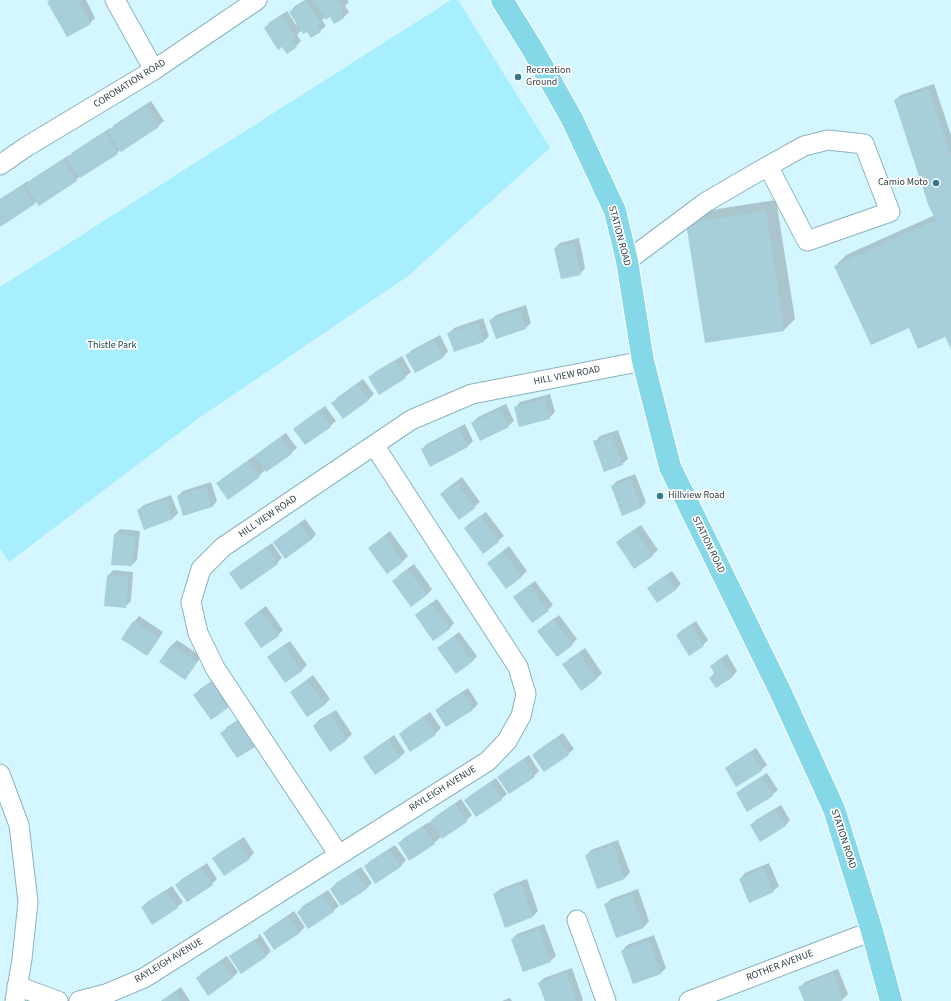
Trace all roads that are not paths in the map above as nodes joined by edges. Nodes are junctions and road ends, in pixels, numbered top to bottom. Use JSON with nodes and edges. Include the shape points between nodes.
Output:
{"nodes":[{"id":1,"x":115,"y":0,"type":"edge"},
{"id":2,"x":257,"y":0,"type":"edge"},
{"id":3,"x":502,"y":0,"type":"edge"},
{"id":4,"x":154,"y":70,"type":"junction"},
{"id":5,"x":0,"y":165,"type":"edge"},
{"id":6,"x":768,"y":166,"type":"junction"},
{"id":7,"x":627,"y":261,"type":"junction"},
{"id":8,"x":643,"y":361,"type":"junction"},
{"id":9,"x":374,"y":445,"type":"junction"},
{"id":10,"x":0,"y":774,"type":"edge"},
{"id":11,"x":339,"y":854,"type":"junction"},
{"id":12,"x":577,"y":920,"type":"dead end"},
{"id":13,"x":872,"y":931,"type":"junction"},
{"id":14,"x":16,"y":994,"type":"edge"},
{"id":15,"x":58,"y":1001,"type":"edge"},
{"id":16,"x":79,"y":1001,"type":"edge"},
{"id":17,"x":606,"y":1001,"type":"edge"},
{"id":18,"x":689,"y":1001,"type":"edge"},
{"id":19,"x":891,"y":1001,"type":"edge"}],
"edges":[{"from":1,"to":4,"type":"street"},
{"from":2,"to":4,"type":"street","name":"CORONATION ROAD"},
{"from":3,"to":7,"type":"main road","name":"STATION ROAD","via":[[575,126],[615,211]]},
{"from":4,"to":5,"type":"street","name":"CORONATION ROAD"},
{"from":6,"to":6,"type":"street","via":[[804,146],[828,140],[864,144],[890,212],[808,241]]},
{"from":6,"to":7,"type":"street","via":[[706,202]]},
{"from":7,"to":8,"type":"main road","name":"STATION ROAD"},
{"from":8,"to":9,"type":"street","name":"HILL VIEW ROAD","via":[[472,394],[411,420]]},
{"from":8,"to":13,"type":"main road","name":"STATION ROAD","via":[[670,468],[781,693],[834,809]]},
{"from":9,"to":11,"type":"street","name":"HILL VIEW ROAD","via":[[223,547],[201,569],[191,602],[198,633],[215,668]]},
{"from":9,"to":11,"type":"street","name":"RAYLEIGH AVENUE","via":[[518,667],[526,694],[521,716],[507,741],[488,761]]},
{"from":10,"to":14,"type":"street","via":[[19,825],[28,902]]},
{"from":11,"to":16,"type":"street","name":"RAYLEIGH AVENUE","via":[[144,978],[106,994]]},
{"from":12,"to":17,"type":"street"},
{"from":13,"to":18,"type":"street","name":"ROTHER AVENUE"},
{"from":13,"to":19,"type":"main road","name":"STATION ROAD"},
{"from":14,"to":15,"type":"street"}]}
